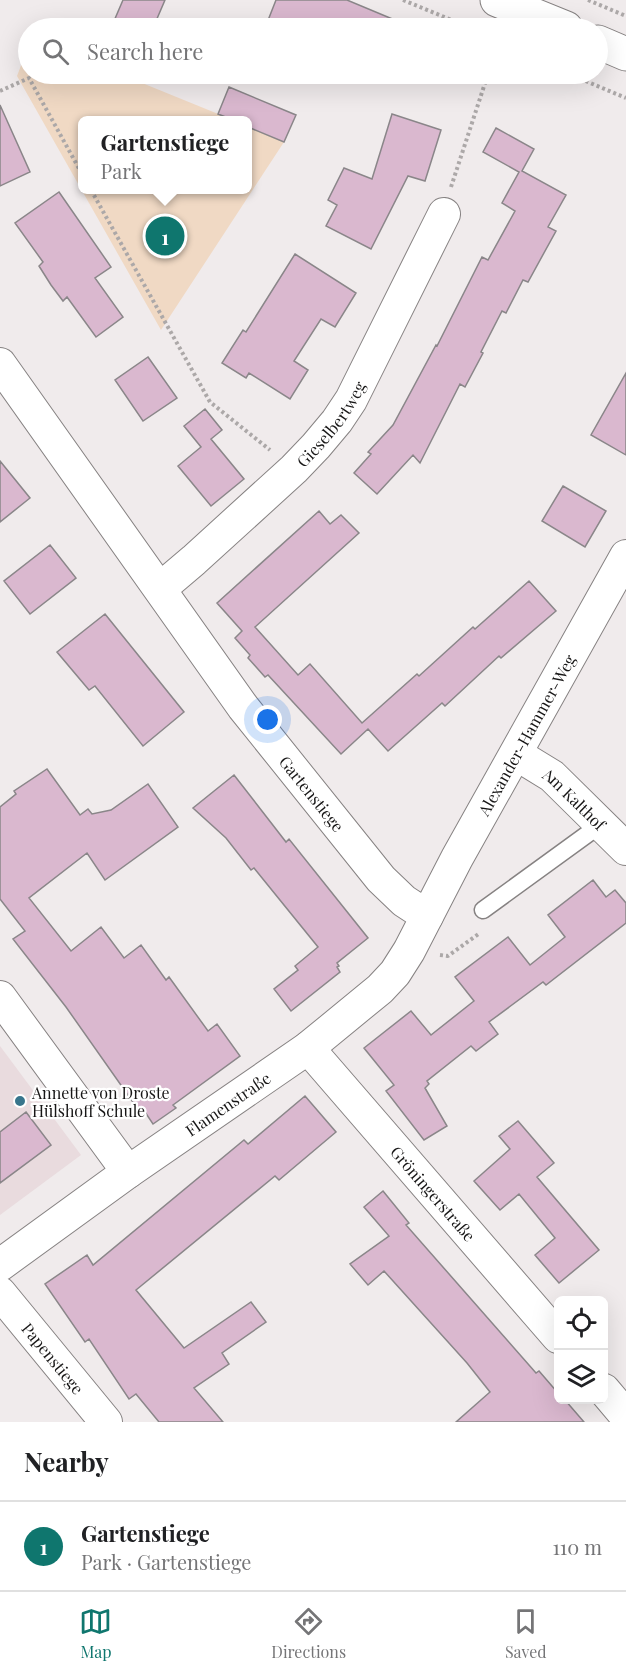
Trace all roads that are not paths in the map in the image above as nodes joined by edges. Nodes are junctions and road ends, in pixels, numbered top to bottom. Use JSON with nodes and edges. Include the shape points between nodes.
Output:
{"nodes":[{"id":1,"x":497,"y":0,"type":"edge"},
{"id":2,"x":541,"y":18,"type":"edge"},
{"id":3,"x":608,"y":47,"type":"edge"},
{"id":4,"x":626,"y":54,"type":"edge"},
{"id":5,"x":444,"y":214,"type":"road end"},
{"id":6,"x":0,"y":364,"type":"edge"},
{"id":7,"x":626,"y":556,"type":"edge"},
{"id":8,"x":160,"y":588,"type":"junction"},
{"id":9,"x":516,"y":754,"type":"junction"},
{"id":10,"x":600,"y":825,"type":"junction"},
{"id":11,"x":626,"y":849,"type":"edge"},
{"id":12,"x":483,"y":910,"type":"road end"},
{"id":13,"x":428,"y":916,"type":"junction"},
{"id":14,"x":0,"y":997,"type":"edge"},
{"id":15,"x":308,"y":1048,"type":"junction"},
{"id":16,"x":128,"y":1172,"type":"junction"},
{"id":17,"x":0,"y":1265,"type":"edge"},
{"id":18,"x":0,"y":1293,"type":"edge"},
{"id":19,"x":554,"y":1332,"type":"edge"},
{"id":20,"x":608,"y":1396,"type":"edge"},
{"id":21,"x":626,"y":1416,"type":"edge"},
{"id":22,"x":106,"y":1422,"type":"edge"}],
"edges":[{"from":1,"to":2,"type":"main road"},
{"from":3,"to":4,"type":"main road"},
{"from":5,"to":8,"type":"street","name":"Gieselbertweg","via":[[351,400],[294,469]]},
{"from":6,"to":8,"type":"street","name":"Gartenstiege"},
{"from":7,"to":9,"type":"street","name":"Alexander-Hammer-Weg"},
{"from":8,"to":13,"type":"street","name":"Gartenstiege","via":[[243,707],[381,879],[404,901]]},
{"from":9,"to":10,"type":"street","name":"Am Kalthof","via":[[552,776]]},
{"from":9,"to":13,"type":"street","name":"Alexander-Hammer-Weg"},
{"from":10,"to":11,"type":"street","name":"Am Kalthof"},
{"from":10,"to":12,"type":"lane"},
{"from":13,"to":15,"type":"street","name":"Flamenstraße","via":[[395,973]]},
{"from":14,"to":16,"type":"street"},
{"from":15,"to":16,"type":"street","name":"Flamenstraße"},
{"from":15,"to":19,"type":"street","name":"Gröningerstraße"},
{"from":16,"to":17,"type":"street","name":"Flamenstraße"},
{"from":18,"to":22,"type":"street","name":"Papenstiege"},
{"from":20,"to":21,"type":"street"}]}
